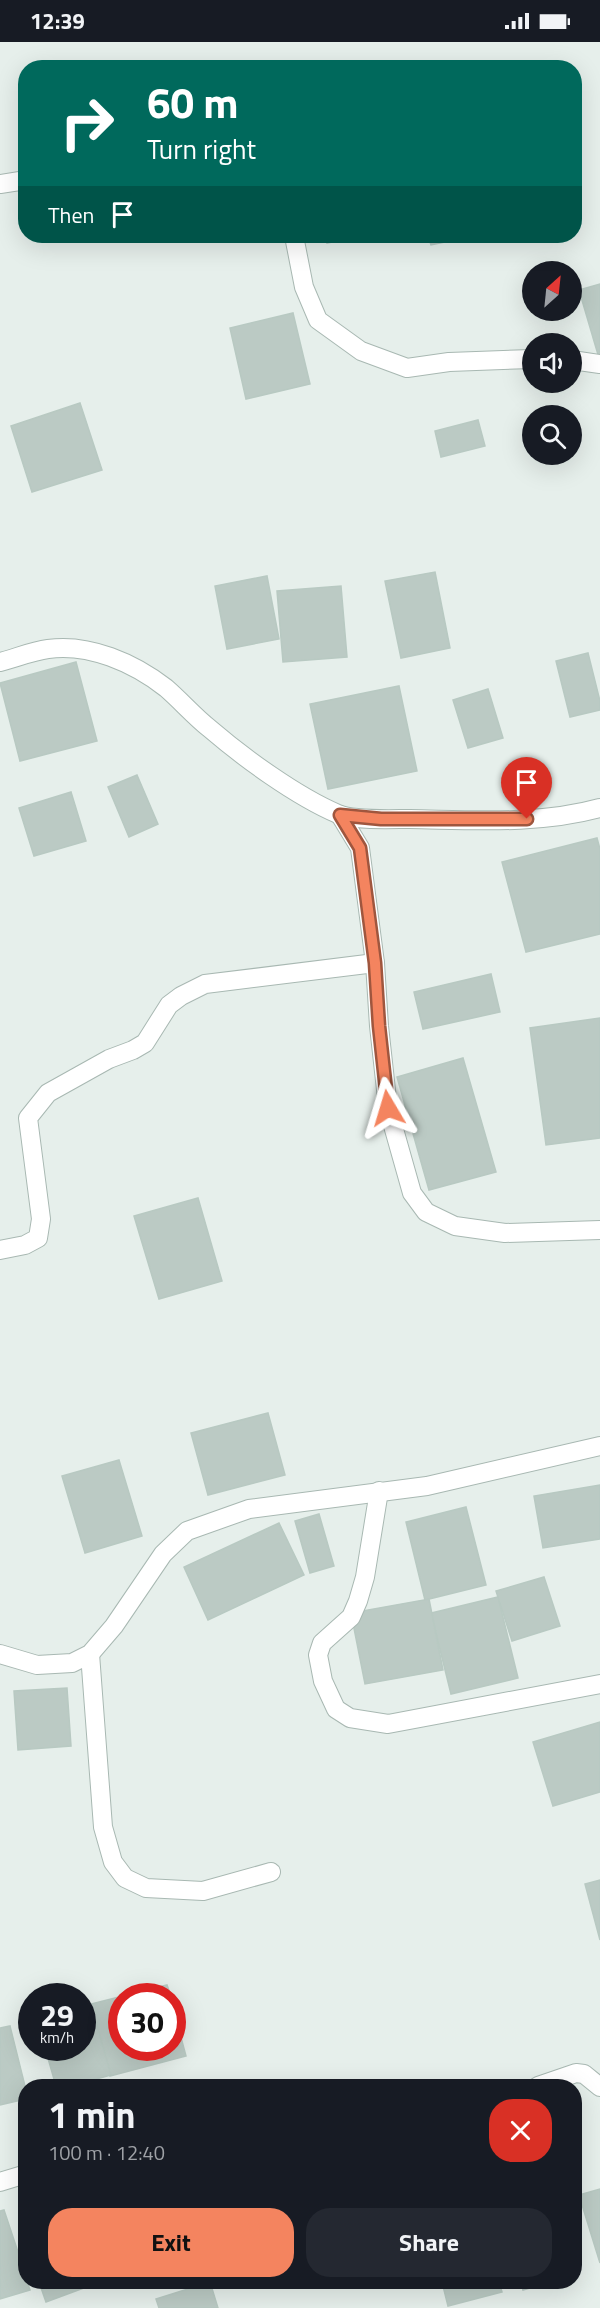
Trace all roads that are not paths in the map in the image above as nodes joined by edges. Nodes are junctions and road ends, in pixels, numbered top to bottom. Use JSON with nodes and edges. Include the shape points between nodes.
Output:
{"nodes":[{"id":1,"x":18,"y":181,"type":"edge"},
{"id":2,"x":0,"y":184,"type":"edge"},
{"id":3,"x":295,"y":243,"type":"edge"},
{"id":4,"x":522,"y":359,"type":"edge"},
{"id":5,"x":582,"y":361,"type":"edge"},
{"id":6,"x":600,"y":364,"type":"edge"},
{"id":7,"x":0,"y":663,"type":"edge"},
{"id":8,"x":600,"y":808,"type":"edge"},
{"id":9,"x":340,"y":815,"type":"junction"},
{"id":10,"x":375,"y":963,"type":"junction"},
{"id":11,"x":600,"y":1230,"type":"edge"},
{"id":12,"x":0,"y":1250,"type":"edge"},
{"id":13,"x":600,"y":1446,"type":"edge"},
{"id":14,"x":379,"y":1491,"type":"junction"},
{"id":15,"x":0,"y":1654,"type":"edge"},
{"id":16,"x":90,"y":1654,"type":"junction"},
{"id":17,"x":600,"y":1684,"type":"edge"},
{"id":18,"x":271,"y":1872,"type":"dead end"},
{"id":19,"x":558,"y":2079,"type":"edge"},
{"id":20,"x":600,"y":2087,"type":"edge"},
{"id":21,"x":18,"y":2176,"type":"edge"},
{"id":22,"x":0,"y":2182,"type":"edge"}],
"edges":[{"from":1,"to":2,"type":"street"},
{"from":3,"to":4,"type":"street","via":[[304,287],[318,320],[361,351],[407,368]]},
{"from":5,"to":6,"type":"street"},
{"from":7,"to":9,"type":"street","via":[[47,649],[70,648],[130,664],[165,688],[254,763]]},
{"from":8,"to":9,"type":"street","via":[[491,820]]},
{"from":9,"to":10,"type":"street","via":[[360,848]]},
{"from":10,"to":11,"type":"street","via":[[388,1108],[412,1193],[426,1212],[455,1226],[506,1233]]},
{"from":10,"to":12,"type":"street","via":[[205,984],[169,1005],[145,1043],[48,1093],[28,1118],[41,1219],[38,1238]]},
{"from":13,"to":14,"type":"street","via":[[428,1486]]},
{"from":14,"to":16,"type":"street","via":[[249,1509],[187,1531],[163,1554]]},
{"from":14,"to":17,"type":"street","via":[[358,1601],[351,1617],[322,1643],[318,1655],[323,1681],[336,1709],[350,1718],[388,1724]]},
{"from":15,"to":16,"type":"street","via":[[37,1665],[72,1663]]},
{"from":16,"to":18,"type":"street","via":[[103,1827],[113,1862],[125,1878],[146,1888],[203,1892]]},
{"from":19,"to":20,"type":"street","via":[[584,2074]]},
{"from":21,"to":22,"type":"street"}]}
